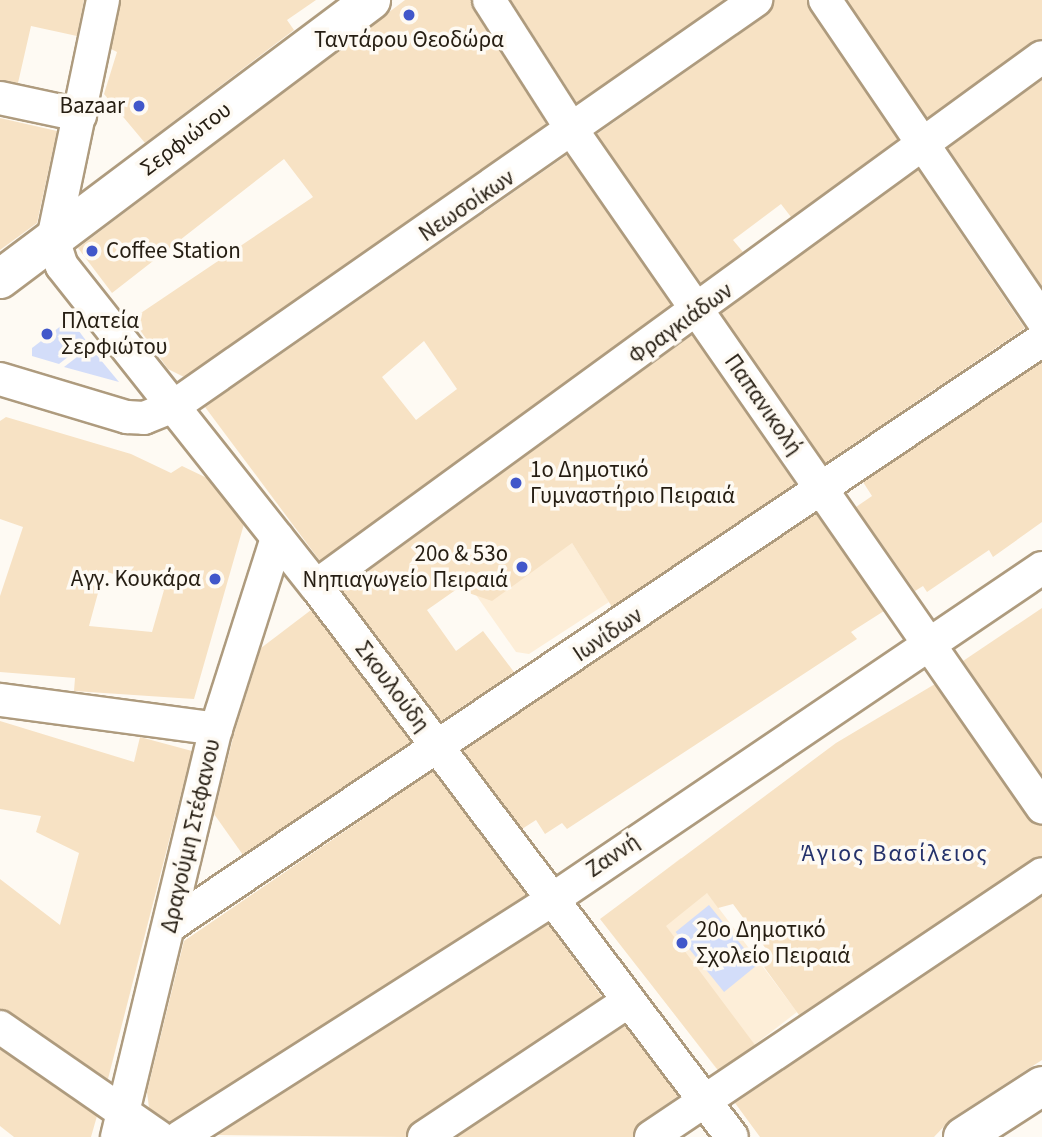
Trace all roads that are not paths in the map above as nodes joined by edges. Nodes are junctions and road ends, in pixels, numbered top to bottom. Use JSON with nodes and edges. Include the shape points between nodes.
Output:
{"nodes":[{"id":1,"x":103,"y":0,"type":"edge"},
{"id":2,"x":371,"y":0,"type":"edge"},
{"id":3,"x":489,"y":0,"type":"edge"},
{"id":4,"x":756,"y":0,"type":"edge"},
{"id":5,"x":825,"y":0,"type":"edge"},
{"id":6,"x":1042,"y":57,"type":"edge"},
{"id":7,"x":0,"y":97,"type":"edge"},
{"id":8,"x":80,"y":115,"type":"junction"},
{"id":9,"x":574,"y":133,"type":"junction"},
{"id":10,"x":922,"y":144,"type":"junction"},
{"id":11,"x":53,"y":239,"type":"junction"},
{"id":12,"x":0,"y":279,"type":"edge"},
{"id":13,"x":699,"y":312,"type":"junction"},
{"id":14,"x":1042,"y":319,"type":"edge"},
{"id":15,"x":1042,"y":340,"type":"edge"},
{"id":16,"x":0,"y":379,"type":"edge"},
{"id":17,"x":174,"y":406,"type":"junction"},
{"id":18,"x":821,"y":488,"type":"junction"},
{"id":19,"x":277,"y":538,"type":"junction"},
{"id":20,"x":1042,"y":568,"type":"edge"},
{"id":21,"x":316,"y":586,"type":"junction"},
{"id":22,"x":931,"y":645,"type":"junction"},
{"id":23,"x":0,"y":700,"type":"edge"},
{"id":24,"x":216,"y":729,"type":"junction"},
{"id":25,"x":440,"y":750,"type":"junction"},
{"id":26,"x":1042,"y":807,"type":"edge"},
{"id":27,"x":1042,"y":874,"type":"edge"},
{"id":28,"x":550,"y":901,"type":"junction"},
{"id":29,"x":171,"y":925,"type":"junction"},
{"id":30,"x":629,"y":1001,"type":"junction"},
{"id":31,"x":0,"y":1027,"type":"edge"},
{"id":32,"x":1042,"y":1086,"type":"edge"},
{"id":33,"x":704,"y":1101,"type":"junction"},
{"id":34,"x":119,"y":1125,"type":"edge"},
{"id":35,"x":159,"y":1137,"type":"edge"},
{"id":36,"x":180,"y":1137,"type":"edge"},
{"id":37,"x":424,"y":1137,"type":"edge"},
{"id":38,"x":651,"y":1137,"type":"edge"},
{"id":39,"x":732,"y":1137,"type":"edge"},
{"id":40,"x":961,"y":1137,"type":"edge"}],
"edges":[{"from":1,"to":8,"type":"street"},
{"from":2,"to":11,"type":"street","name":"Σερφιώτου"},
{"from":3,"to":9,"type":"street","name":"Παπανικολή"},
{"from":4,"to":9,"type":"street","name":"Νεωσοίκων"},
{"from":5,"to":10,"type":"street"},
{"from":6,"to":10,"type":"street","name":"Φραγκιάδων"},
{"from":7,"to":8,"type":"street"},
{"from":8,"to":11,"type":"street"},
{"from":9,"to":13,"type":"street","name":"Παπανικολή"},
{"from":9,"to":17,"type":"street","name":"Νεωσοίκων"},
{"from":10,"to":13,"type":"street","name":"Φραγκιάδων"},
{"from":10,"to":14,"type":"street"},
{"from":11,"to":12,"type":"street","name":"Σερφιώτου"},
{"from":11,"to":17,"type":"street","name":"Σκουλούδη","via":[[62,266]]},
{"from":13,"to":18,"type":"street","name":"Παπανικολή"},
{"from":13,"to":21,"type":"street","name":"Φραγκιάδων"},
{"from":15,"to":18,"type":"street","name":"Ιωνίδων"},
{"from":16,"to":17,"type":"street","name":"Νεωσοίκων","via":[[127,417],[144,418]]},
{"from":17,"to":19,"type":"street","name":"Σκουλούδη"},
{"from":18,"to":22,"type":"street","name":"Παπανικολή"},
{"from":18,"to":25,"type":"street","name":"Ιωνίδων"},
{"from":19,"to":21,"type":"street","name":"Σκουλούδη"},
{"from":19,"to":24,"type":"street","name":"Δραγούμη Στέφανου"},
{"from":20,"to":22,"type":"street","name":"Ζαννή"},
{"from":21,"to":25,"type":"street","name":"Σκουλούδη"},
{"from":22,"to":26,"type":"street","name":"Παπανικολή"},
{"from":22,"to":28,"type":"street","name":"Ζαννή"},
{"from":23,"to":24,"type":"street"},
{"from":24,"to":29,"type":"street","name":"Δραγούμη Στέφανου"},
{"from":25,"to":28,"type":"street","name":"Σκουλούδη"},
{"from":25,"to":29,"type":"street","name":"Ιωνίδων"},
{"from":27,"to":33,"type":"street"},
{"from":28,"to":30,"type":"street","name":"Σκουλούδη"},
{"from":28,"to":36,"type":"street","name":"Ζαννή"},
{"from":29,"to":34,"type":"street","name":"Δραγούμη Στέφανου"},
{"from":30,"to":33,"type":"street","name":"Σκουλούδη"},
{"from":30,"to":37,"type":"street"},
{"from":31,"to":34,"type":"street"},
{"from":32,"to":40,"type":"street"},
{"from":33,"to":38,"type":"street"},
{"from":33,"to":39,"type":"street","name":"Σκουλούδη"},
{"from":34,"to":35,"type":"street"}]}
